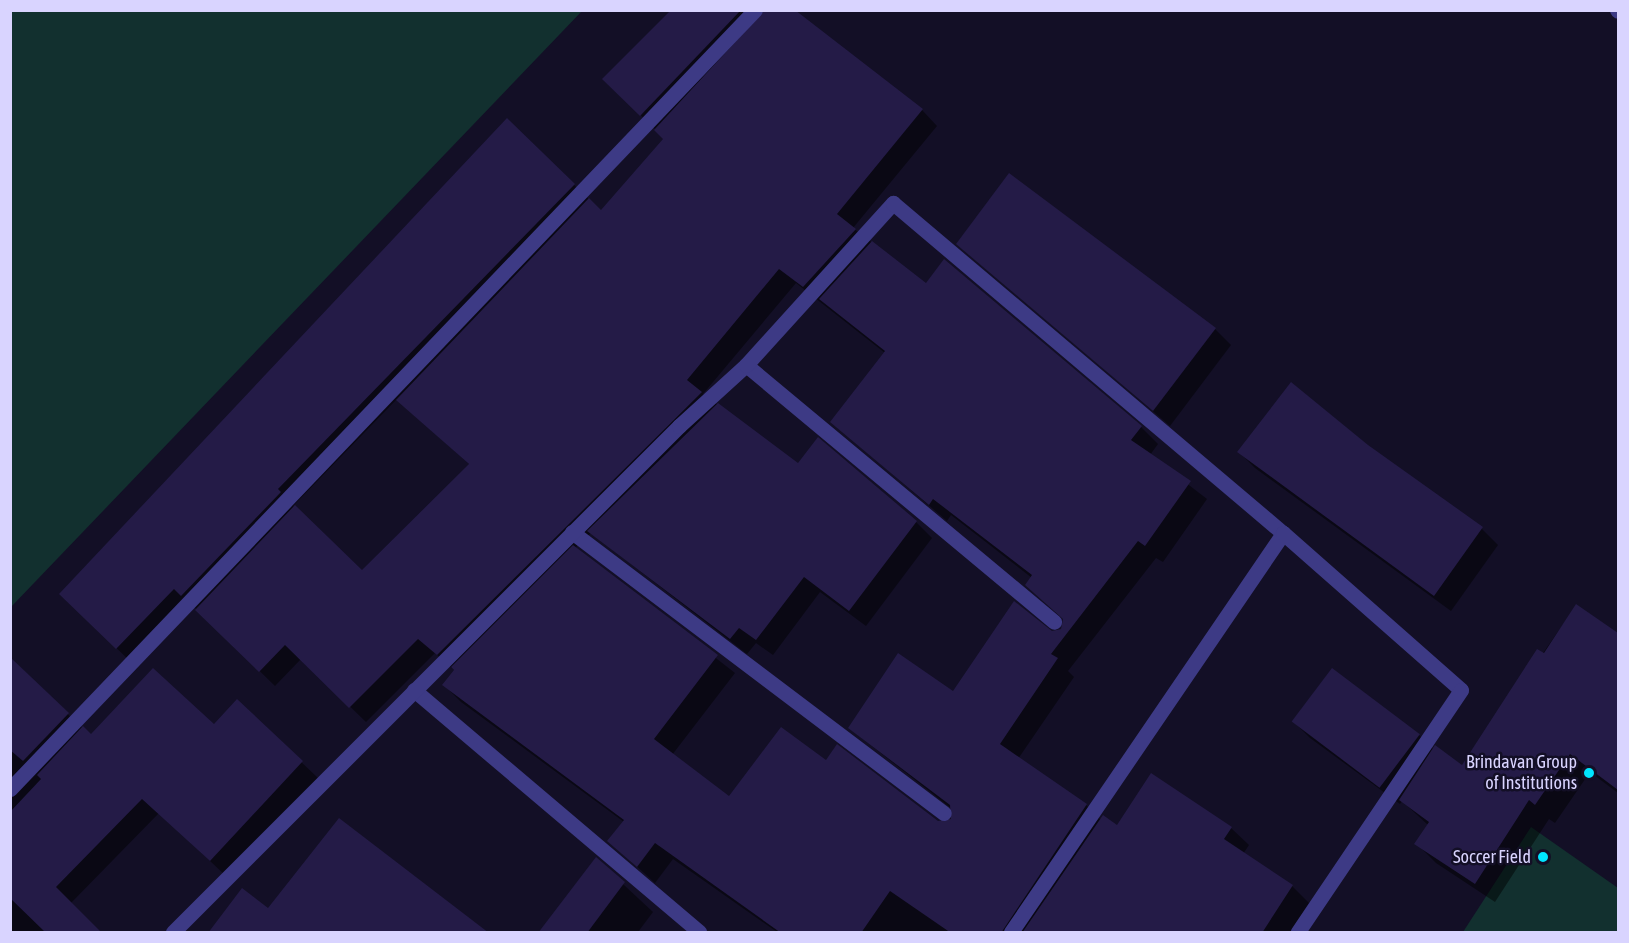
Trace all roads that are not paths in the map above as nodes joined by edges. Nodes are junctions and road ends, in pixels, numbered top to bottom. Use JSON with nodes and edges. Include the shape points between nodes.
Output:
{"nodes":[{"id":1,"x":755,"y":10,"type":"edge"},
{"id":2,"x":746,"y":365,"type":"junction"},
{"id":3,"x":572,"y":532,"type":"junction"},
{"id":4,"x":1283,"y":533,"type":"junction"},
{"id":5,"x":1054,"y":622,"type":"dead end"},
{"id":6,"x":414,"y":690,"type":"junction"},
{"id":7,"x":10,"y":789,"type":"edge"},
{"id":8,"x":944,"y":813,"type":"dead end"},
{"id":9,"x":173,"y":933,"type":"edge"},
{"id":10,"x":699,"y":933,"type":"edge"},
{"id":11,"x":1011,"y":933,"type":"edge"},
{"id":12,"x":1298,"y":933,"type":"edge"}],
"edges":[{"from":1,"to":7,"type":"street"},
{"from":2,"to":3,"type":"street"},
{"from":2,"to":4,"type":"street","via":[[893,203]]},
{"from":2,"to":5,"type":"street"},
{"from":3,"to":6,"type":"street"},
{"from":3,"to":8,"type":"street"},
{"from":4,"to":11,"type":"street"},
{"from":4,"to":12,"type":"street","via":[[1461,690]]},
{"from":6,"to":9,"type":"street"},
{"from":6,"to":10,"type":"street"}]}
